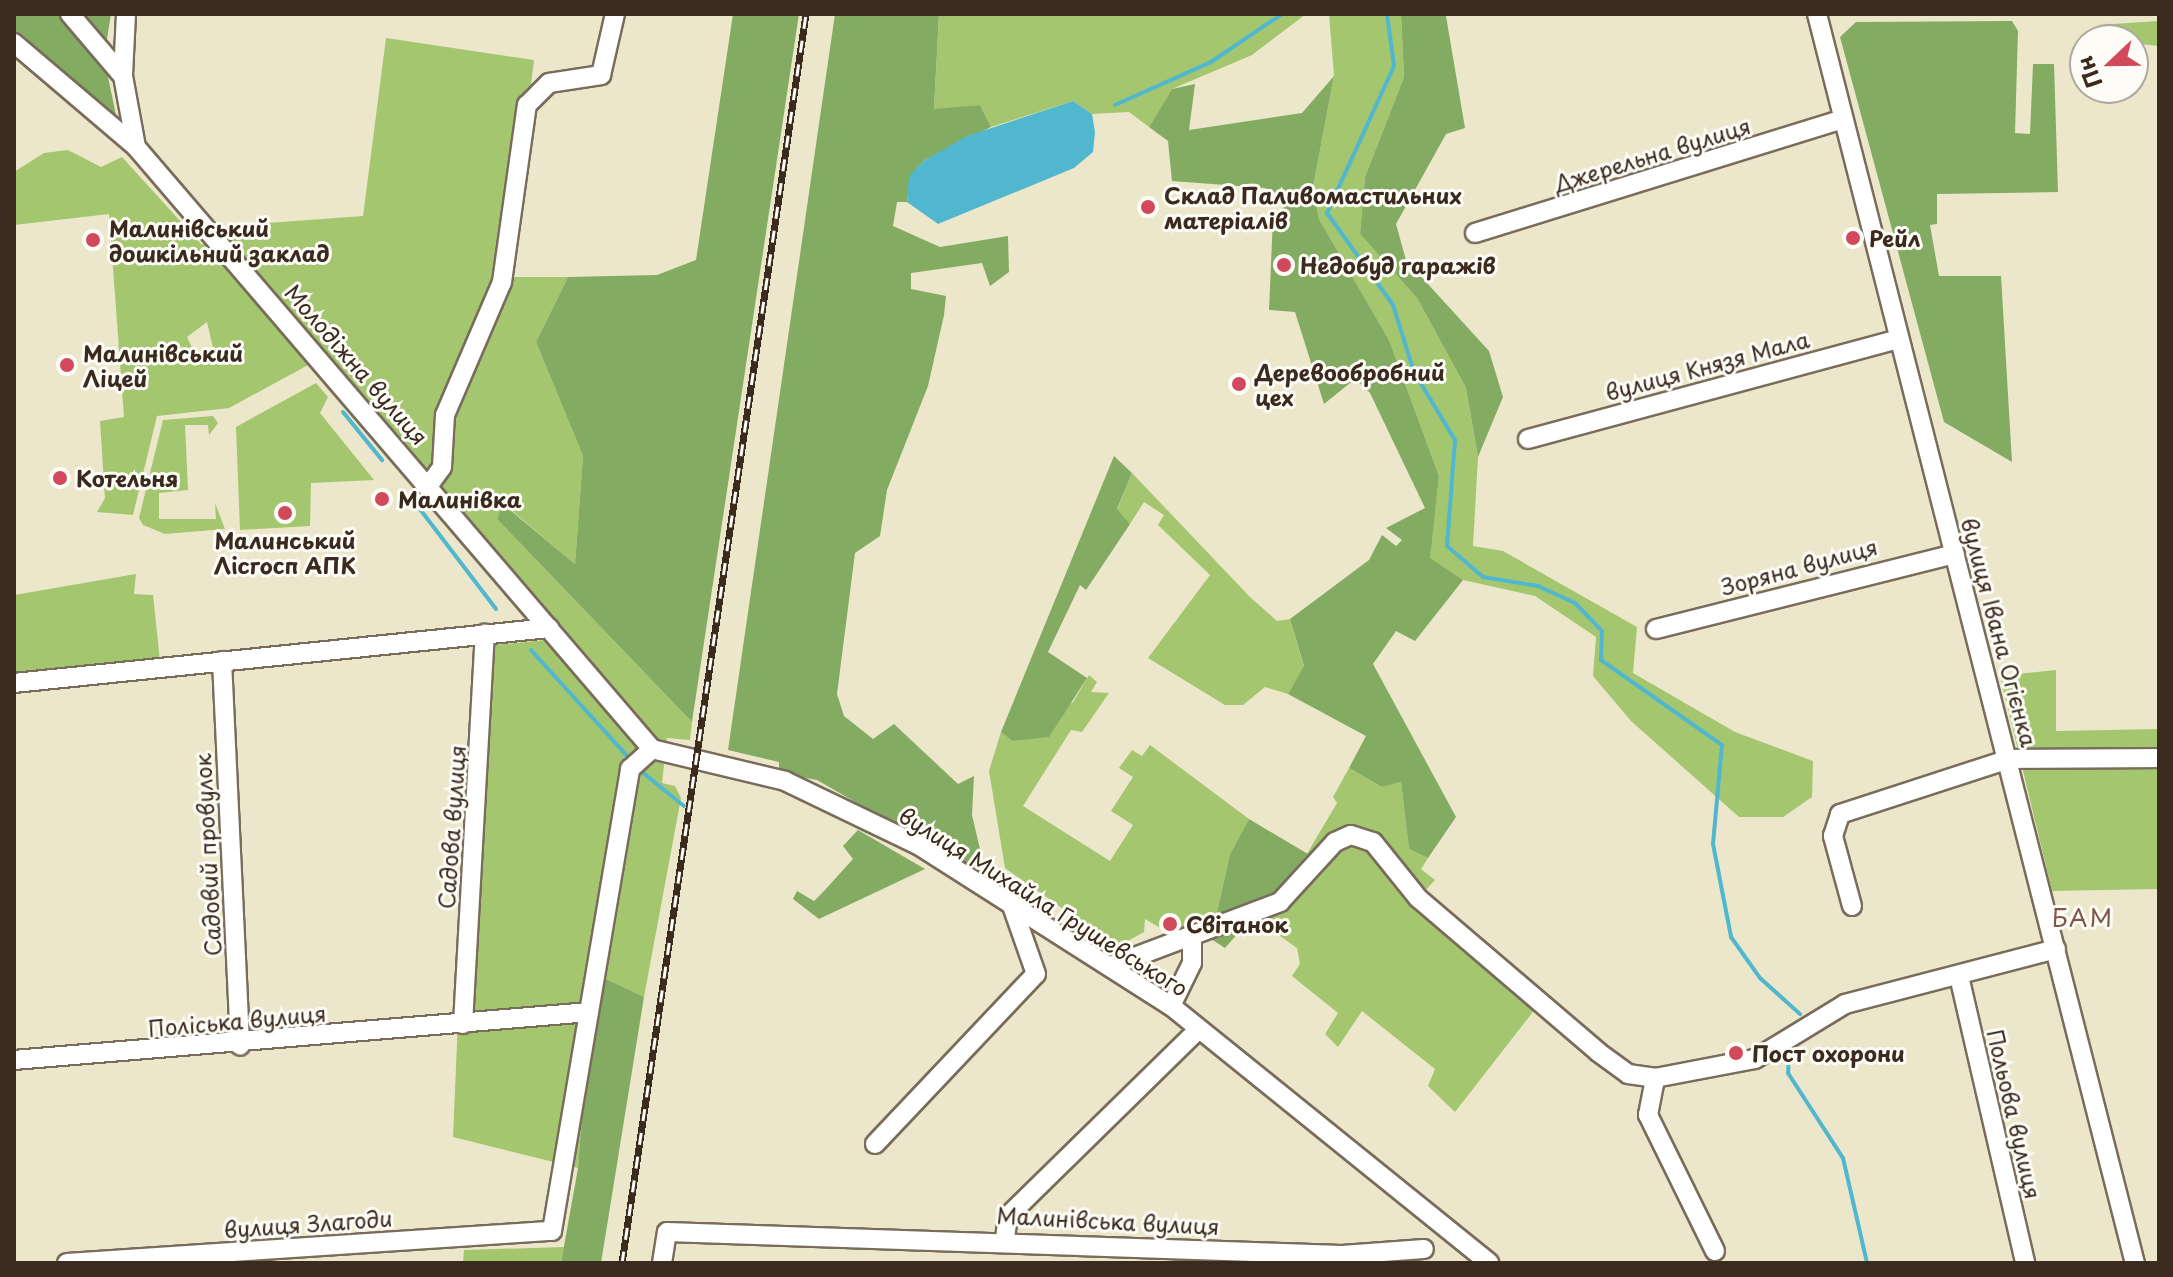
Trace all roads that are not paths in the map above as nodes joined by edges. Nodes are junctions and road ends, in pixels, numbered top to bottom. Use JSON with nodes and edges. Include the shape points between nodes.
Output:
{"nodes":[{"id":1,"x":70,"y":14,"type":"edge"},
{"id":2,"x":126,"y":14,"type":"edge"},
{"id":3,"x":615,"y":14,"type":"edge"},
{"id":4,"x":1817,"y":14,"type":"edge"},
{"id":5,"x":14,"y":43,"type":"edge"},
{"id":6,"x":123,"y":76,"type":"junction"},
{"id":7,"x":1843,"y":119,"type":"junction"},
{"id":8,"x":136,"y":147,"type":"junction"},
{"id":9,"x":1475,"y":233,"type":"dead end"},
{"id":10,"x":1899,"y":339,"type":"junction"},
{"id":11,"x":1528,"y":439,"type":"dead end"},
{"id":12,"x":429,"y":485,"type":"junction"},
{"id":13,"x":1955,"y":554,"type":"junction"},
{"id":14,"x":549,"y":628,"type":"junction"},
{"id":15,"x":1656,"y":629,"type":"dead end"},
{"id":16,"x":485,"y":634,"type":"junction"},
{"id":17,"x":222,"y":661,"type":"junction"},
{"id":18,"x":14,"y":683,"type":"edge"},
{"id":19,"x":652,"y":749,"type":"junction"},
{"id":20,"x":2159,"y":758,"type":"edge"},
{"id":21,"x":2009,"y":759,"type":"junction"},
{"id":22,"x":1011,"y":903,"type":"junction"},
{"id":23,"x":1852,"y":906,"type":"dead end"},
{"id":24,"x":1192,"y":940,"type":"junction"},
{"id":25,"x":2056,"y":949,"type":"junction"},
{"id":26,"x":1111,"y":966,"type":"junction"},
{"id":27,"x":1959,"y":976,"type":"junction"},
{"id":28,"x":1171,"y":1006,"type":"junction"},
{"id":29,"x":589,"y":1012,"type":"junction"},
{"id":30,"x":463,"y":1024,"type":"junction"},
{"id":31,"x":1199,"y":1029,"type":"junction"},
{"id":32,"x":240,"y":1046,"type":"junction"},
{"id":33,"x":14,"y":1060,"type":"edge"},
{"id":34,"x":1655,"y":1078,"type":"junction"},
{"id":35,"x":875,"y":1144,"type":"dead end"},
{"id":36,"x":1453,"y":1234,"type":"junction"},
{"id":37,"x":1005,"y":1239,"type":"junction"},
{"id":38,"x":1715,"y":1251,"type":"dead end"},
{"id":39,"x":1420,"y":1256,"type":"edge"},
{"id":40,"x":67,"y":1263,"type":"edge"},
{"id":41,"x":662,"y":1263,"type":"edge"},
{"id":42,"x":1489,"y":1263,"type":"edge"},
{"id":43,"x":2025,"y":1263,"type":"edge"},
{"id":44,"x":2135,"y":1263,"type":"edge"}],
"edges":[{"from":1,"to":6,"type":"street"},
{"from":2,"to":6,"type":"street"},
{"from":3,"to":12,"type":"street","via":[[606,69],[587,82],[549,83],[527,105],[502,282],[445,415],[442,467]]},
{"from":4,"to":7,"type":"street","name":"вулиця Івана Огієнка"},
{"from":5,"to":8,"type":"street","name":"Молодіжна вулиця"},
{"from":6,"to":8,"type":"street"},
{"from":7,"to":9,"type":"street","name":"Джерельна вулиця"},
{"from":7,"to":10,"type":"street","name":"вулиця Івана Огієнка"},
{"from":8,"to":12,"type":"street","name":"Молодіжна вулиця"},
{"from":10,"to":11,"type":"street","name":"вулиця Князя Мала"},
{"from":10,"to":13,"type":"street","name":"вулиця Івана Огієнка"},
{"from":12,"to":14,"type":"street","name":"Молодіжна вулиця"},
{"from":13,"to":15,"type":"street","name":"Зоряна вулиця"},
{"from":13,"to":21,"type":"street","name":"вулиця Івана Огієнка"},
{"from":14,"to":16,"type":"street"},
{"from":14,"to":19,"type":"street","name":"Молодіжна вулиця"},
{"from":16,"to":17,"type":"street"},
{"from":16,"to":30,"type":"street","name":"Садова вулиця"},
{"from":17,"to":18,"type":"street"},
{"from":17,"to":32,"type":"street","name":"Садовий провулок"},
{"from":19,"to":22,"type":"street","name":"вулиця Михайла Грушевського","via":[[785,781],[918,845]]},
{"from":19,"to":29,"type":"street","via":[[630,769]]},
{"from":20,"to":21,"type":"street"},
{"from":21,"to":23,"type":"street","via":[[1840,814],[1833,836]]},
{"from":21,"to":25,"type":"street","name":"вулиця Івана Огієнка"},
{"from":22,"to":26,"type":"street","name":"вулиця Михайла Грушевського"},
{"from":22,"to":35,"type":"street","via":[[1036,974]]},
{"from":24,"to":26,"type":"street","via":[[1156,944]]},
{"from":24,"to":28,"type":"street","via":[[1192,963]]},
{"from":24,"to":34,"type":"street","name":"вулиця Михайла Грушевського","via":[[1260,904],[1280,902],[1335,842],[1351,835],[1373,842],[1418,898],[1598,1052],[1628,1074]]},
{"from":25,"to":27,"type":"street"},
{"from":25,"to":44,"type":"street","name":"вулиця Івана Огієнка"},
{"from":26,"to":28,"type":"street","name":"вулиця Михайла Грушевського"},
{"from":27,"to":34,"type":"street","via":[[1845,1004],[1755,1059]]},
{"from":27,"to":43,"type":"street","name":"Польова вулиця"},
{"from":28,"to":31,"type":"street","name":"вулиця Михайла Грушевського"},
{"from":29,"to":30,"type":"street","name":"Поліська вулиця"},
{"from":29,"to":40,"type":"street","name":"вулиця Злагоди","via":[[552,1231]]},
{"from":30,"to":32,"type":"street","name":"Поліська вулиця"},
{"from":31,"to":36,"type":"street","name":"вулиця Михайла Грушевського"},
{"from":31,"to":37,"type":"street","via":[[1008,1216]]},
{"from":32,"to":33,"type":"street","name":"Поліська вулиця"},
{"from":34,"to":38,"type":"street","via":[[1648,1115]]},
{"from":36,"to":39,"type":"street"},
{"from":36,"to":42,"type":"street","name":"вулиця Михайла Грушевського"},
{"from":37,"to":39,"type":"street","name":"Малинівська вулиця"},
{"from":37,"to":41,"type":"street","name":"Малинівська вулиця","via":[[667,1232]]}]}
